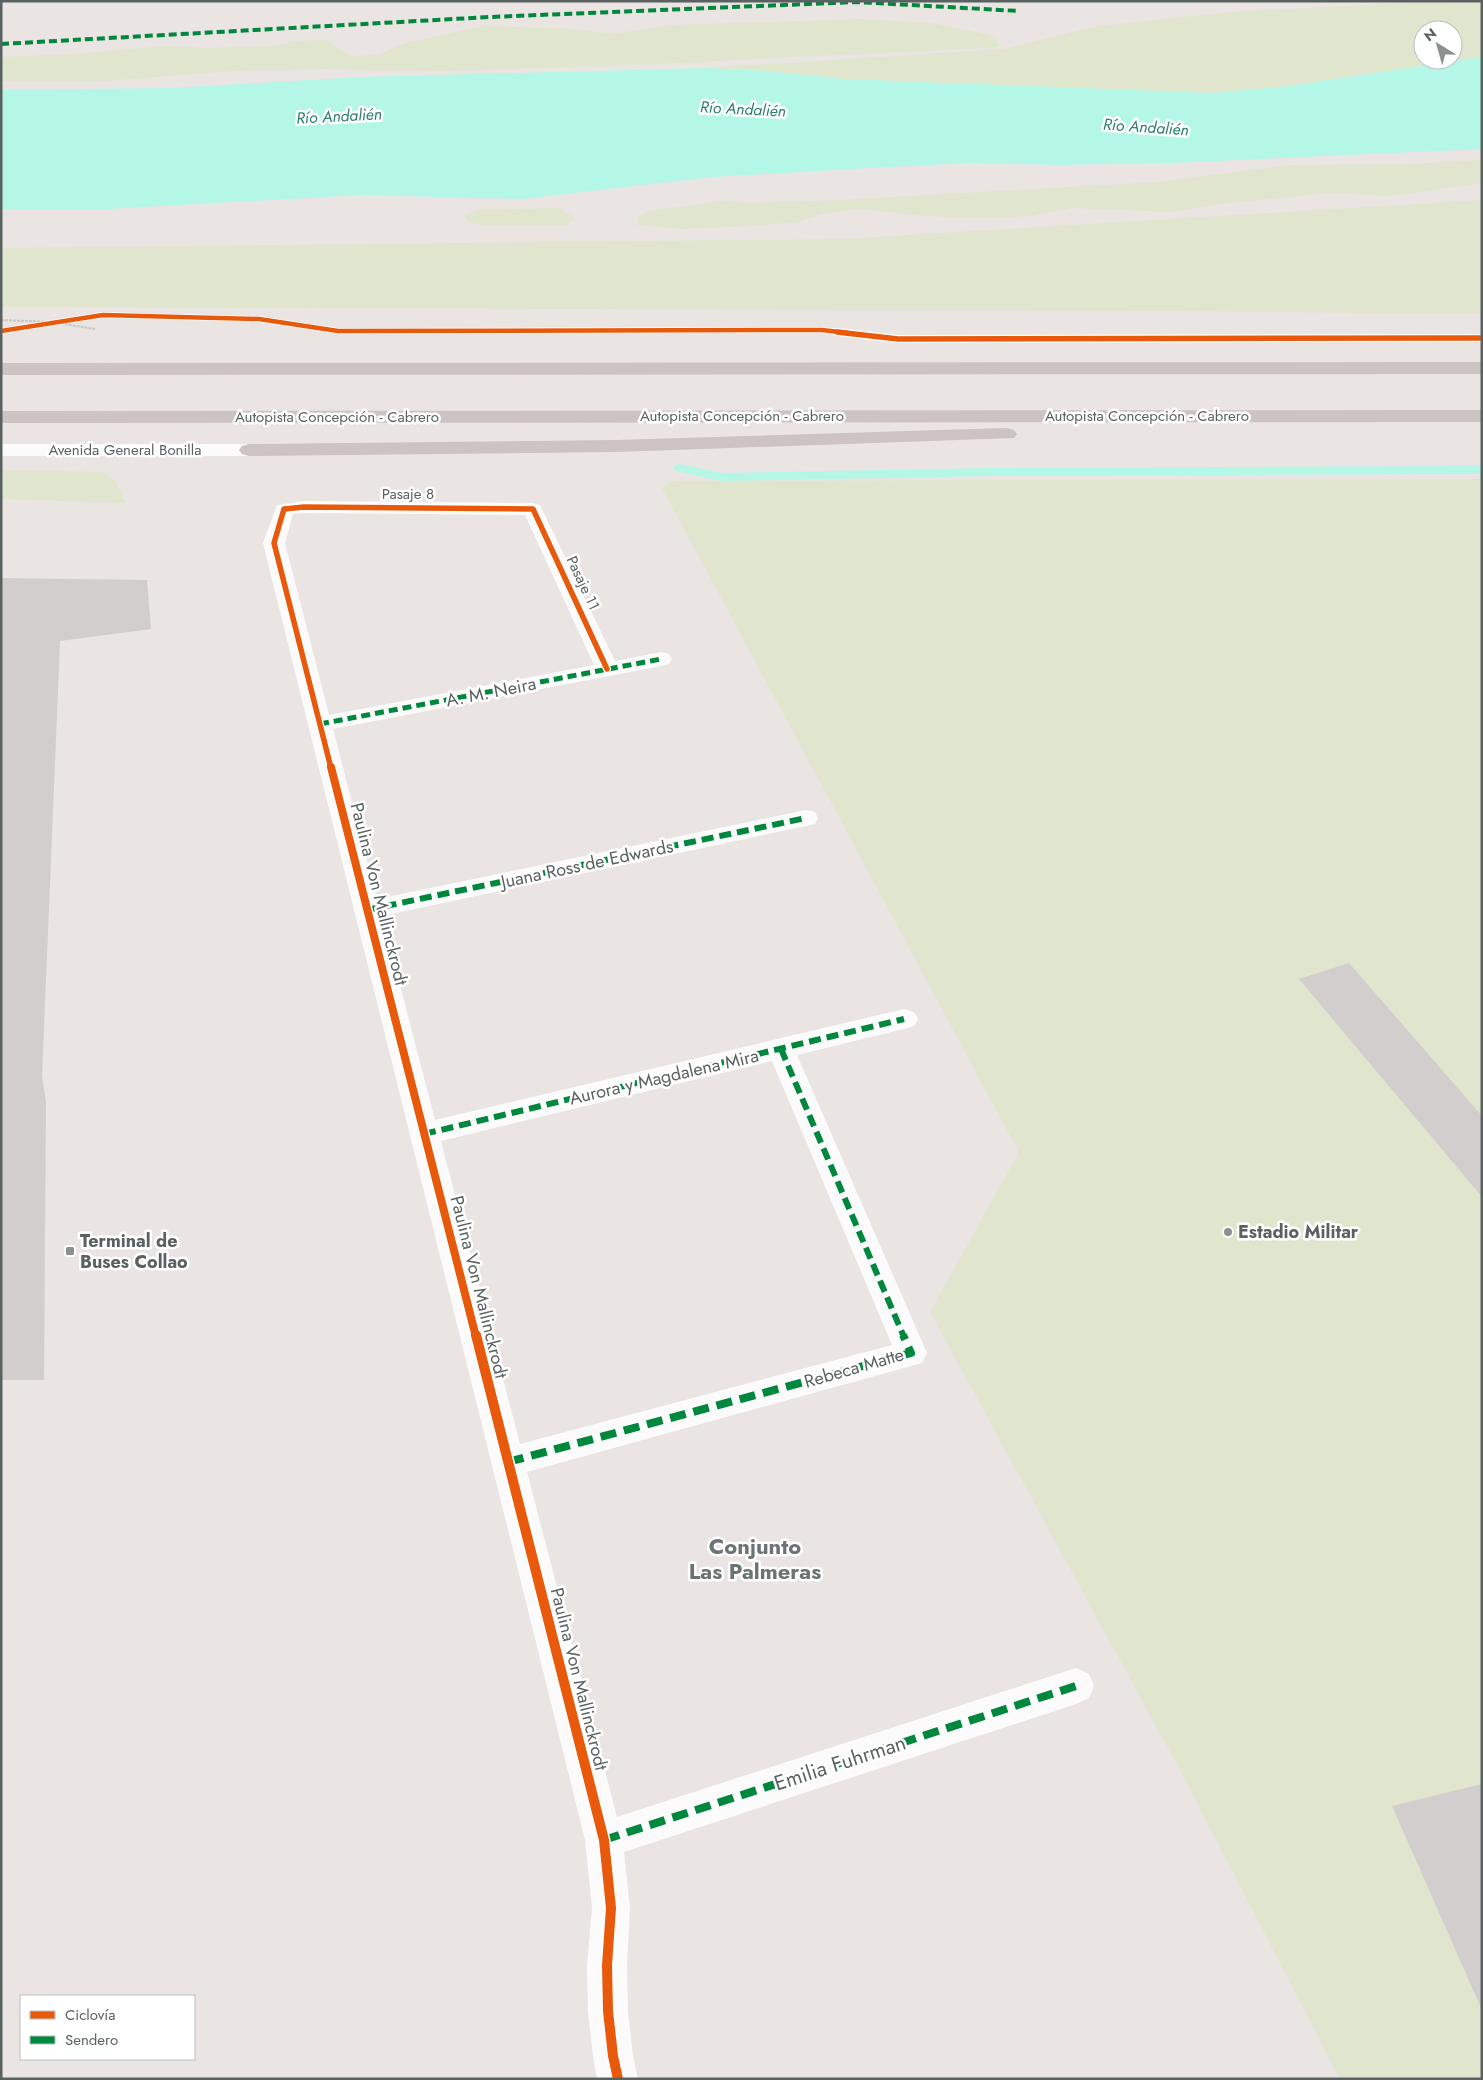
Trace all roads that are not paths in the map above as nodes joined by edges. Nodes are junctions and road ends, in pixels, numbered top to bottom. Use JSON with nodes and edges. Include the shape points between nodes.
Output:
{"nodes":[{"id":1,"x":1482,"y":368,"type":"edge"},
{"id":2,"x":1,"y":369,"type":"edge"},
{"id":3,"x":1291,"y":416,"type":"junction"},
{"id":4,"x":1482,"y":416,"type":"edge"},
{"id":5,"x":1,"y":417,"type":"edge"},
{"id":6,"x":1,"y":450,"type":"edge"},
{"id":7,"x":249,"y":450,"type":"joint"},
{"id":8,"x":284,"y":509,"type":"joint"},
{"id":9,"x":533,"y":509,"type":"joint"},
{"id":10,"x":661,"y":659,"type":"dead end"},
{"id":11,"x":607,"y":669,"type":"junction"},
{"id":12,"x":320,"y":724,"type":"junction"},
{"id":13,"x":806,"y":818,"type":"dead end"},
{"id":14,"x":367,"y":910,"type":"junction"},
{"id":15,"x":904,"y":1020,"type":"dead end"},
{"id":16,"x":781,"y":1049,"type":"junction"},
{"id":17,"x":424,"y":1134,"type":"junction"},
{"id":18,"x":508,"y":1462,"type":"junction"},
{"id":19,"x":1076,"y":1686,"type":"dead end"},
{"id":20,"x":604,"y":1840,"type":"junction"},
{"id":21,"x":618,"y":2079,"type":"edge"}],
"edges":[{"from":1,"to":2,"type":"highway"},
{"from":3,"to":4,"type":"highway","name":"Autopista Concepción - Cabrero"},
{"from":3,"to":5,"type":"highway","name":"Autopista Concepción - Cabrero"},
{"from":3,"to":7,"type":"highway","via":[[975,435],[616,446]]},
{"from":6,"to":7,"type":"street","name":"Avenida General Bonilla"},
{"from":8,"to":9,"type":"street","name":"Pasaje 8"},
{"from":8,"to":12,"type":"street","name":"Paulina Von Mallinckrodt","via":[[274,543]]},
{"from":9,"to":11,"type":"street","name":"Pasaje 11"},
{"from":10,"to":11,"type":"street","name":"A. M. Neira"},
{"from":11,"to":12,"type":"street","name":"A. M. Neira"},
{"from":12,"to":14,"type":"street","name":"Paulina Von Mallinckrodt"},
{"from":13,"to":14,"type":"street","name":"Juana Ross de Edwards"},
{"from":14,"to":17,"type":"street","name":"Paulina Von Mallinckrodt"},
{"from":15,"to":16,"type":"street","name":"Aurora y Magdalena Mira"},
{"from":16,"to":17,"type":"street","name":"Aurora y Magdalena Mira"},
{"from":16,"to":18,"type":"street","name":"Rebeca Matte","via":[[911,1353]]},
{"from":17,"to":18,"type":"street","name":"Paulina Von Mallinckrodt"},
{"from":18,"to":20,"type":"street","name":"Paulina Von Mallinckrodt"},
{"from":19,"to":20,"type":"street","name":"Emilia Fuhrman"},
{"from":20,"to":21,"type":"street","name":"Paulina Von Mallinckrodt","via":[[611,1908],[608,2010],[612,2056]]}]}
